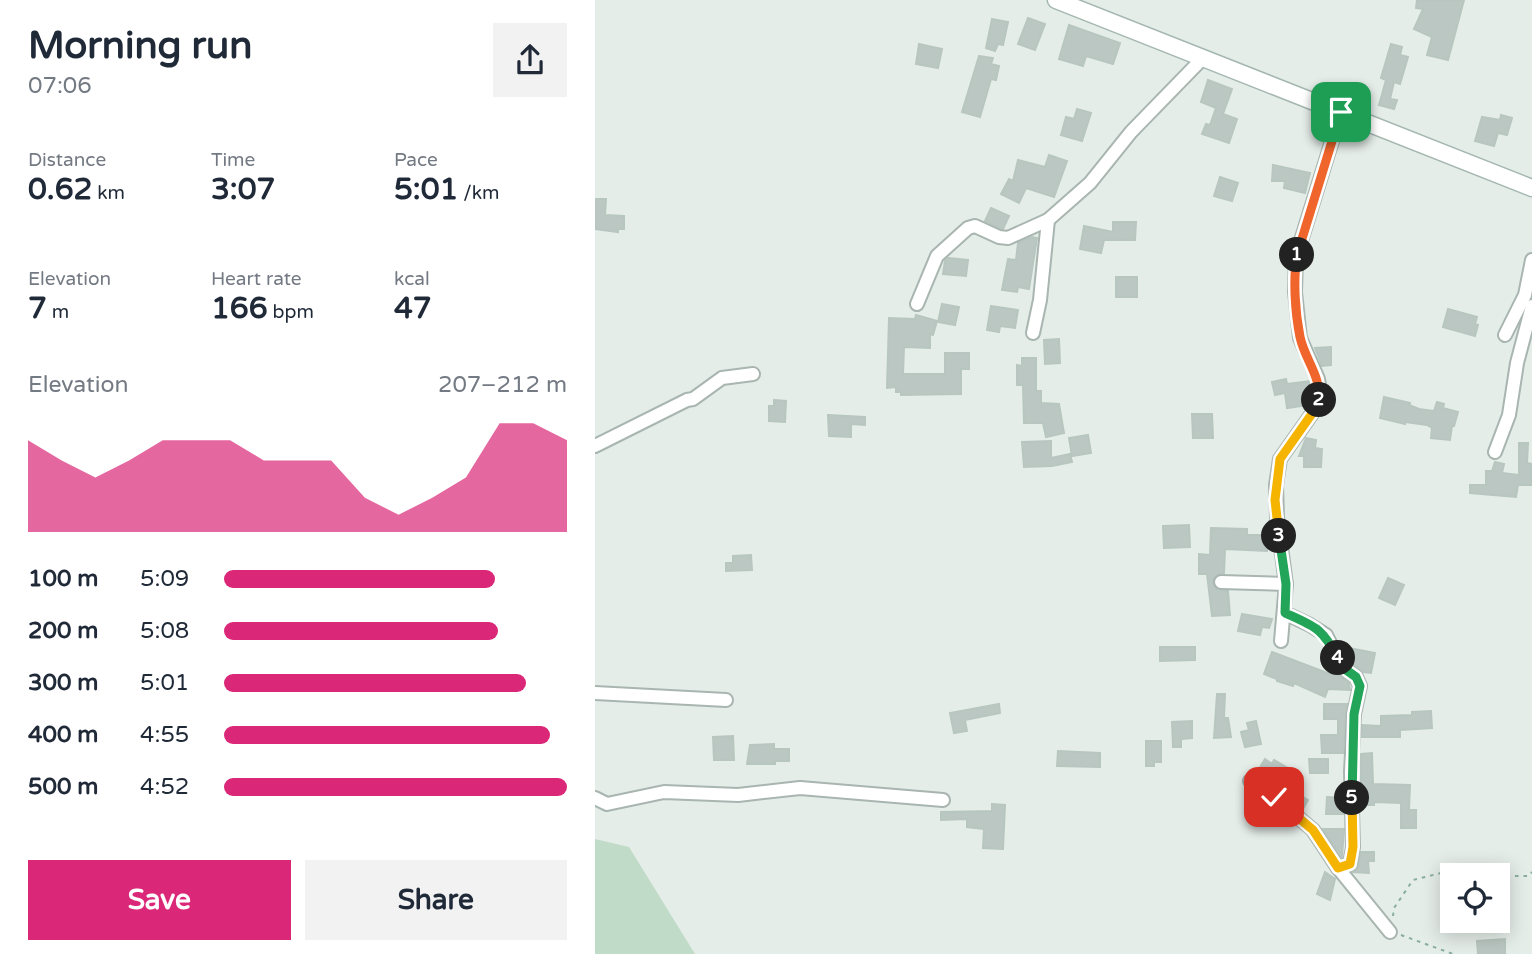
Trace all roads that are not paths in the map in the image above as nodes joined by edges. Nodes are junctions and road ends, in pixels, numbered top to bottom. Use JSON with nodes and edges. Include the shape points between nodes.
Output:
{"nodes":[{"id":1,"x":1056,"y":0,"type":"edge"},
{"id":2,"x":1203,"y":58,"type":"junction"},
{"id":3,"x":1341,"y":112,"type":"junction"},
{"id":4,"x":1532,"y":188,"type":"edge"},
{"id":5,"x":1048,"y":220,"type":"junction"},
{"id":6,"x":1532,"y":260,"type":"edge"},
{"id":7,"x":917,"y":304,"type":"dead end"},
{"id":8,"x":1532,"y":306,"type":"edge"},
{"id":9,"x":1033,"y":333,"type":"dead end"},
{"id":10,"x":1505,"y":335,"type":"dead end"},
{"id":11,"x":753,"y":374,"type":"dead end"},
{"id":12,"x":595,"y":446,"type":"edge"},
{"id":13,"x":1495,"y":452,"type":"dead end"},
{"id":14,"x":1221,"y":582,"type":"dead end"},
{"id":15,"x":1286,"y":584,"type":"junction"},
{"id":16,"x":1285,"y":613,"type":"junction"},
{"id":17,"x":1282,"y":641,"type":"dead end"},
{"id":18,"x":595,"y":693,"type":"edge"},
{"id":19,"x":726,"y":701,"type":"dead end"},
{"id":20,"x":1250,"y":781,"type":"dead end"},
{"id":21,"x":595,"y":798,"type":"edge"},
{"id":22,"x":943,"y":800,"type":"dead end"},
{"id":23,"x":1338,"y":868,"type":"junction"},
{"id":24,"x":1390,"y":932,"type":"road end"}],
"edges":[{"from":1,"to":2,"type":"main road"},
{"from":2,"to":3,"type":"main road"},
{"from":2,"to":5,"type":"street","via":[[1131,132],[1090,183]]},
{"from":3,"to":4,"type":"main road"},
{"from":3,"to":15,"type":"street","via":[[1296,257],[1300,338],[1320,391],[1316,408],[1280,459],[1275,500]]},
{"from":5,"to":7,"type":"street","via":[[1008,238],[975,226],[968,228],[937,256]]},
{"from":5,"to":9,"type":"street"},
{"from":6,"to":10,"type":"street","via":[[1525,295]]},
{"from":8,"to":13,"type":"street","via":[[1509,415]]},
{"from":11,"to":12,"type":"street","via":[[722,378],[693,400]]},
{"from":14,"to":15,"type":"street"},
{"from":15,"to":16,"type":"street"},
{"from":16,"to":17,"type":"street"},
{"from":16,"to":23,"type":"street","via":[[1326,635],[1342,667],[1360,686],[1351,772],[1353,847],[1350,864]]},
{"from":18,"to":19,"type":"street"},
{"from":20,"to":23,"type":"street","via":[[1313,830]]},
{"from":21,"to":22,"type":"street","via":[[607,804],[664,792],[739,795],[800,788]]},
{"from":23,"to":24,"type":"street"}]}
